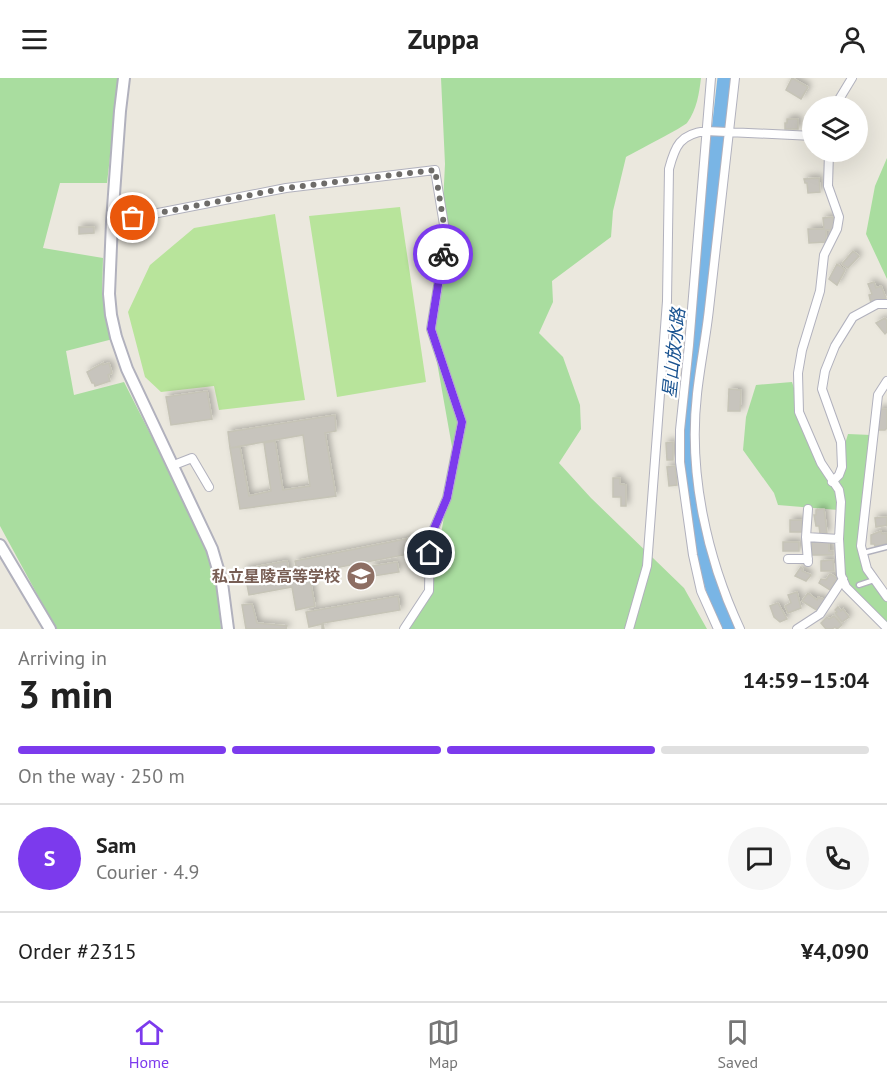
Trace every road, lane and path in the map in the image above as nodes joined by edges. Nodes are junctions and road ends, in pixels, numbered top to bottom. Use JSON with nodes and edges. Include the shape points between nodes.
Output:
{"nodes":[{"id":1,"x":124,"y":78,"type":"edge"},
{"id":2,"x":711,"y":78,"type":"edge"},
{"id":3,"x":735,"y":78,"type":"edge"},
{"id":4,"x":852,"y":78,"type":"edge"},
{"id":5,"x":841,"y":96,"type":"edge"},
{"id":6,"x":706,"y":131,"type":"junction"},
{"id":7,"x":729,"y":133,"type":"junction"},
{"id":8,"x":802,"y":136,"type":"edge"},
{"id":9,"x":829,"y":162,"type":"edge"},
{"id":10,"x":112,"y":222,"type":"junction"},
{"id":11,"x":887,"y":304,"type":"edge"},
{"id":12,"x":887,"y":381,"type":"edge"},
{"id":13,"x":174,"y":465,"type":"junction"},
{"id":14,"x":832,"y":482,"type":"junction"},
{"id":15,"x":209,"y":487,"type":"dead end"},
{"id":16,"x":808,"y":509,"type":"dead end"},
{"id":17,"x":806,"y":537,"type":"junction"},
{"id":18,"x":839,"y":539,"type":"junction"},
{"id":19,"x":0,"y":545,"type":"edge"},
{"id":20,"x":887,"y":548,"type":"edge"},
{"id":21,"x":862,"y":553,"type":"junction"},
{"id":22,"x":788,"y":559,"type":"dead end"},
{"id":23,"x":843,"y":579,"type":"junction"},
{"id":24,"x":874,"y":580,"type":"junction"},
{"id":25,"x":859,"y":585,"type":"dead end"},
{"id":26,"x":887,"y":597,"type":"edge"},
{"id":27,"x":887,"y":628,"type":"edge"},
{"id":28,"x":50,"y":629,"type":"edge"},
{"id":29,"x":228,"y":629,"type":"edge"},
{"id":30,"x":404,"y":629,"type":"edge"},
{"id":31,"x":628,"y":629,"type":"edge"},
{"id":32,"x":718,"y":629,"type":"edge"},
{"id":33,"x":740,"y":629,"type":"edge"},
{"id":34,"x":797,"y":629,"type":"edge"}],
"edges":[{"from":1,"to":10,"type":"street"},
{"from":2,"to":6,"type":"street"},
{"from":3,"to":7,"type":"street"},
{"from":4,"to":5,"type":"street"},
{"from":6,"to":7,"type":"street"},
{"from":6,"to":31,"type":"street","via":[[678,142],[669,170],[667,301],[647,566]]},
{"from":6,"to":32,"type":"street","via":[[680,462],[699,582]]},
{"from":7,"to":8,"type":"street"},
{"from":7,"to":33,"type":"street","via":[[697,396],[696,434],[703,513],[729,606]]},
{"from":9,"to":14,"type":"street","via":[[828,186],[839,217],[824,255],[820,291],[800,362],[798,395],[799,412]]},
{"from":10,"to":13,"type":"street","via":[[109,294],[116,337],[127,369]]},
{"from":10,"to":30,"type":"street","via":[[286,188],[435,170],[446,237],[431,329],[462,422],[447,498],[430,538],[429,591]]},
{"from":11,"to":14,"type":"street","via":[[877,304],[853,317],[825,371],[822,389],[841,442],[842,467]]},
{"from":12,"to":21,"type":"street","via":[[878,395]]},
{"from":13,"to":15,"type":"street","via":[[192,458]]},
{"from":13,"to":29,"type":"street","via":[[220,573]]},
{"from":14,"to":18,"type":"street","via":[[839,490]]},
{"from":16,"to":17,"type":"street"},
{"from":17,"to":18,"type":"street"},
{"from":17,"to":22,"type":"street","via":[[808,560]]},
{"from":18,"to":23,"type":"street"},
{"from":19,"to":28,"type":"street"},
{"from":20,"to":21,"type":"lane"},
{"from":21,"to":24,"type":"street"},
{"from":23,"to":27,"type":"street","via":[[851,594]]},
{"from":23,"to":34,"type":"street","via":[[820,614]]},
{"from":24,"to":25,"type":"lane"},
{"from":24,"to":26,"type":"street"}]}
